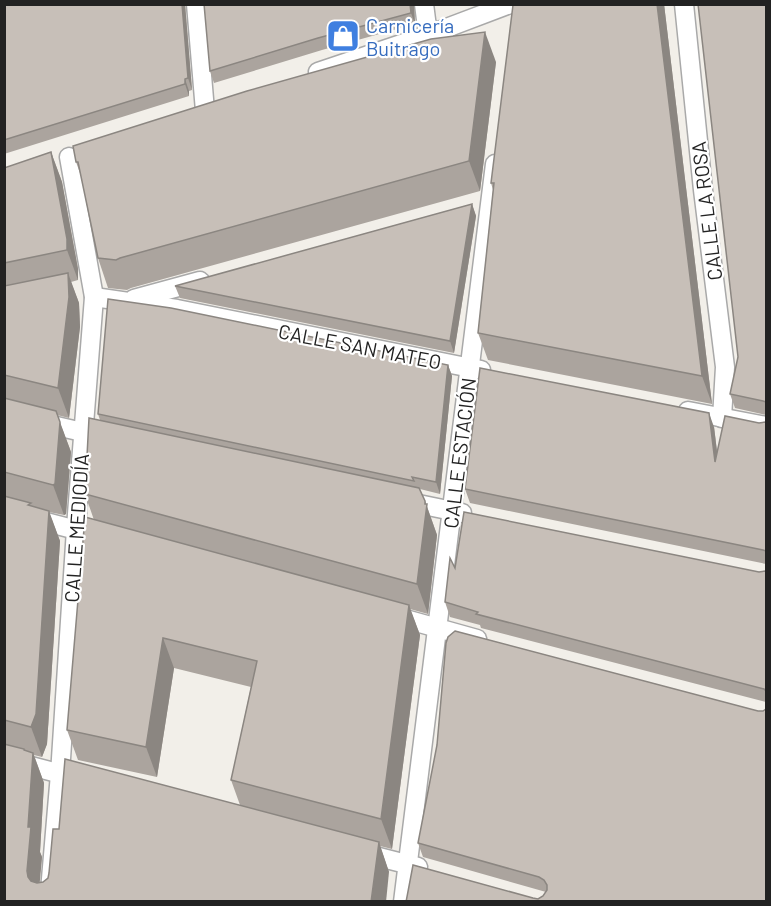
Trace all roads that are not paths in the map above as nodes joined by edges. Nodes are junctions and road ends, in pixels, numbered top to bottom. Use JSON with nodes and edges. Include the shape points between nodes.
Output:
{"nodes":[{"id":1,"x":196,"y":4,"type":"edge"},
{"id":2,"x":424,"y":4,"type":"edge"},
{"id":3,"x":510,"y":4,"type":"edge"},
{"id":4,"x":515,"y":4,"type":"edge"},
{"id":5,"x":684,"y":4,"type":"edge"},
{"id":6,"x":512,"y":25,"type":"edge"},
{"id":7,"x":428,"y":35,"type":"junction"},
{"id":8,"x":306,"y":77,"type":"edge"},
{"id":9,"x":205,"y":111,"type":"edge"},
{"id":10,"x":498,"y":143,"type":"edge"},
{"id":11,"x":48,"y":164,"type":"edge"},
{"id":12,"x":491,"y":200,"type":"junction"},
{"id":13,"x":470,"y":206,"type":"edge"},
{"id":14,"x":218,"y":276,"type":"edge"},
{"id":15,"x":93,"y":293,"type":"junction"},
{"id":16,"x":72,"y":294,"type":"dead end"},
{"id":17,"x":126,"y":301,"type":"junction"},
{"id":18,"x":470,"y":368,"type":"junction"},
{"id":19,"x":496,"y":373,"type":"edge"},
{"id":20,"x":676,"y":409,"type":"edge"},
{"id":21,"x":4,"y":414,"type":"edge"},
{"id":22,"x":722,"y":418,"type":"junction"},
{"id":23,"x":766,"y":426,"type":"edge"},
{"id":24,"x":83,"y":433,"type":"junction"},
{"id":25,"x":124,"y":441,"type":"edge"},
{"id":26,"x":387,"y":497,"type":"edge"},
{"id":27,"x":4,"y":511,"type":"edge"},
{"id":28,"x":452,"y":511,"type":"junction"},
{"id":29,"x":482,"y":517,"type":"edge"},
{"id":30,"x":76,"y":530,"type":"junction"},
{"id":31,"x":122,"y":542,"type":"edge"},
{"id":32,"x":372,"y":610,"type":"edge"},
{"id":33,"x":437,"y":628,"type":"junction"},
{"id":34,"x":494,"y":643,"type":"edge"},
{"id":35,"x":4,"y":759,"type":"edge"},
{"id":36,"x":60,"y":774,"type":"junction"},
{"id":37,"x":83,"y":780,"type":"edge"},
{"id":38,"x":344,"y":848,"type":"edge"},
{"id":39,"x":408,"y":865,"type":"junction"},
{"id":40,"x":430,"y":871,"type":"edge"},
{"id":41,"x":49,"y":902,"type":"edge"},
{"id":42,"x":403,"y":902,"type":"edge"}],
"edges":[{"from":1,"to":9,"type":"street"},
{"from":2,"to":7,"type":"street"},
{"from":3,"to":7,"type":"street"},
{"from":4,"to":6,"type":"street"},
{"from":5,"to":22,"type":"street","name":"CALLE LA ROSA","via":[[725,367]]},
{"from":7,"to":8,"type":"street"},
{"from":10,"to":12,"type":"street","name":"CALLE ESTACIÓN"},
{"from":11,"to":15,"type":"street","name":"CALLE MEDIODÍA","via":[[75,155]]},
{"from":12,"to":13,"type":"street"},
{"from":12,"to":18,"type":"street","name":"CALLE ESTACIÓN"},
{"from":14,"to":17,"type":"street"},
{"from":15,"to":16,"type":"street","name":"CALLE SAN MATEO"},
{"from":15,"to":17,"type":"street","name":"CALLE SAN MATEO"},
{"from":15,"to":24,"type":"street","name":"CALLE MEDIODÍA"},
{"from":17,"to":18,"type":"street","name":"CALLE SAN MATEO"},
{"from":18,"to":19,"type":"street","name":"CALLE SAN MATEO"},
{"from":18,"to":28,"type":"street","name":"CALLE ESTACIÓN"},
{"from":20,"to":22,"type":"street"},
{"from":21,"to":24,"type":"street"},
{"from":22,"to":23,"type":"street"},
{"from":24,"to":25,"type":"street"},
{"from":24,"to":30,"type":"street","name":"CALLE MEDIODÍA"},
{"from":26,"to":28,"type":"street"},
{"from":27,"to":30,"type":"street"},
{"from":28,"to":29,"type":"street"},
{"from":28,"to":33,"type":"street","name":"CALLE ESTACIÓN"},
{"from":30,"to":31,"type":"street"},
{"from":30,"to":36,"type":"street","name":"CALLE MEDIODÍA"},
{"from":32,"to":33,"type":"street"},
{"from":33,"to":34,"type":"street"},
{"from":33,"to":39,"type":"street","name":"CALLE ESTACIÓN"},
{"from":35,"to":36,"type":"street"},
{"from":36,"to":37,"type":"street"},
{"from":36,"to":41,"type":"street","name":"CALLE MEDIODÍA"},
{"from":38,"to":39,"type":"street"},
{"from":39,"to":40,"type":"street"},
{"from":39,"to":42,"type":"street","name":"CALLE ESTACIÓN"}]}
